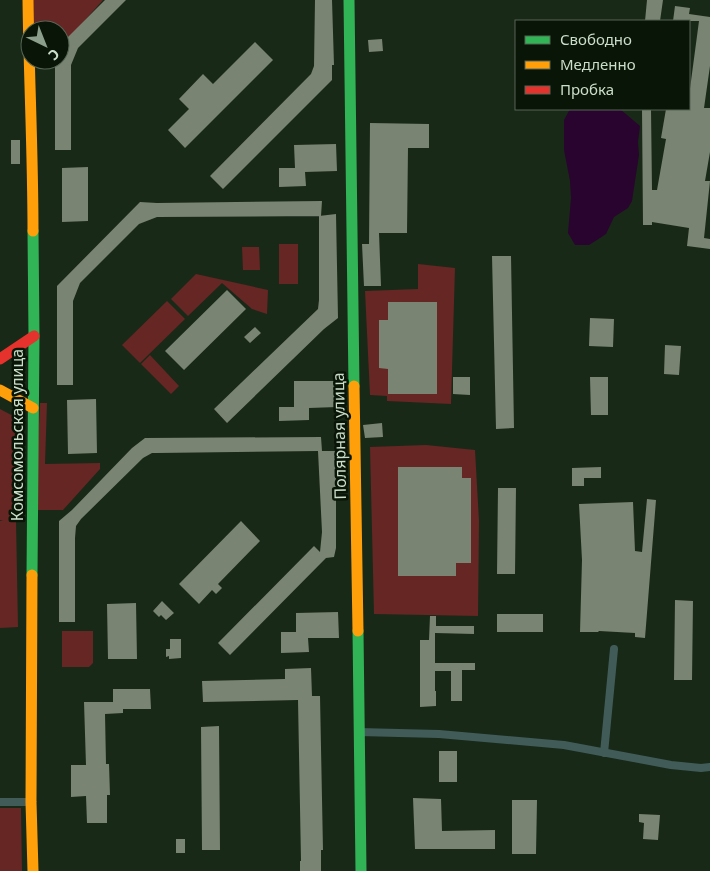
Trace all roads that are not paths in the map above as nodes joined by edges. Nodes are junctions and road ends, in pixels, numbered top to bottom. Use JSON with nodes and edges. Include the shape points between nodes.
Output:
{"nodes":[{"id":1,"x":28,"y":0,"type":"edge"},
{"id":2,"x":350,"y":0,"type":"edge"},
{"id":3,"x":34,"y":336,"type":"junction"},
{"id":4,"x":0,"y":359,"type":"edge"},
{"id":5,"x":0,"y":390,"type":"edge"},
{"id":6,"x":33,"y":408,"type":"junction"},
{"id":7,"x":614,"y":649,"type":"dead end"},
{"id":8,"x":359,"y":732,"type":"junction"},
{"id":9,"x":604,"y":753,"type":"junction"},
{"id":10,"x":710,"y":767,"type":"edge"},
{"id":11,"x":0,"y":802,"type":"edge"},
{"id":12,"x":31,"y":802,"type":"junction"},
{"id":13,"x":32,"y":871,"type":"edge"},
{"id":14,"x":361,"y":871,"type":"edge"}],
"edges":[{"from":1,"to":3,"type":"street","name":"Комсомольская улица"},
{"from":2,"to":8,"type":"street","name":"Полярная улица"},
{"from":3,"to":4,"type":"street"},
{"from":3,"to":6,"type":"street","name":"Комсомольская улица"},
{"from":5,"to":6,"type":"street"},
{"from":6,"to":12,"type":"street","name":"Комсомольская улица"},
{"from":7,"to":9,"type":"street"},
{"from":8,"to":9,"type":"street","via":[[440,734],[564,745]]},
{"from":8,"to":14,"type":"street","name":"Полярная улица"},
{"from":9,"to":10,"type":"street","via":[[671,765]]},
{"from":11,"to":12,"type":"street"},
{"from":12,"to":13,"type":"street","name":"Комсомольская улица"}]}
